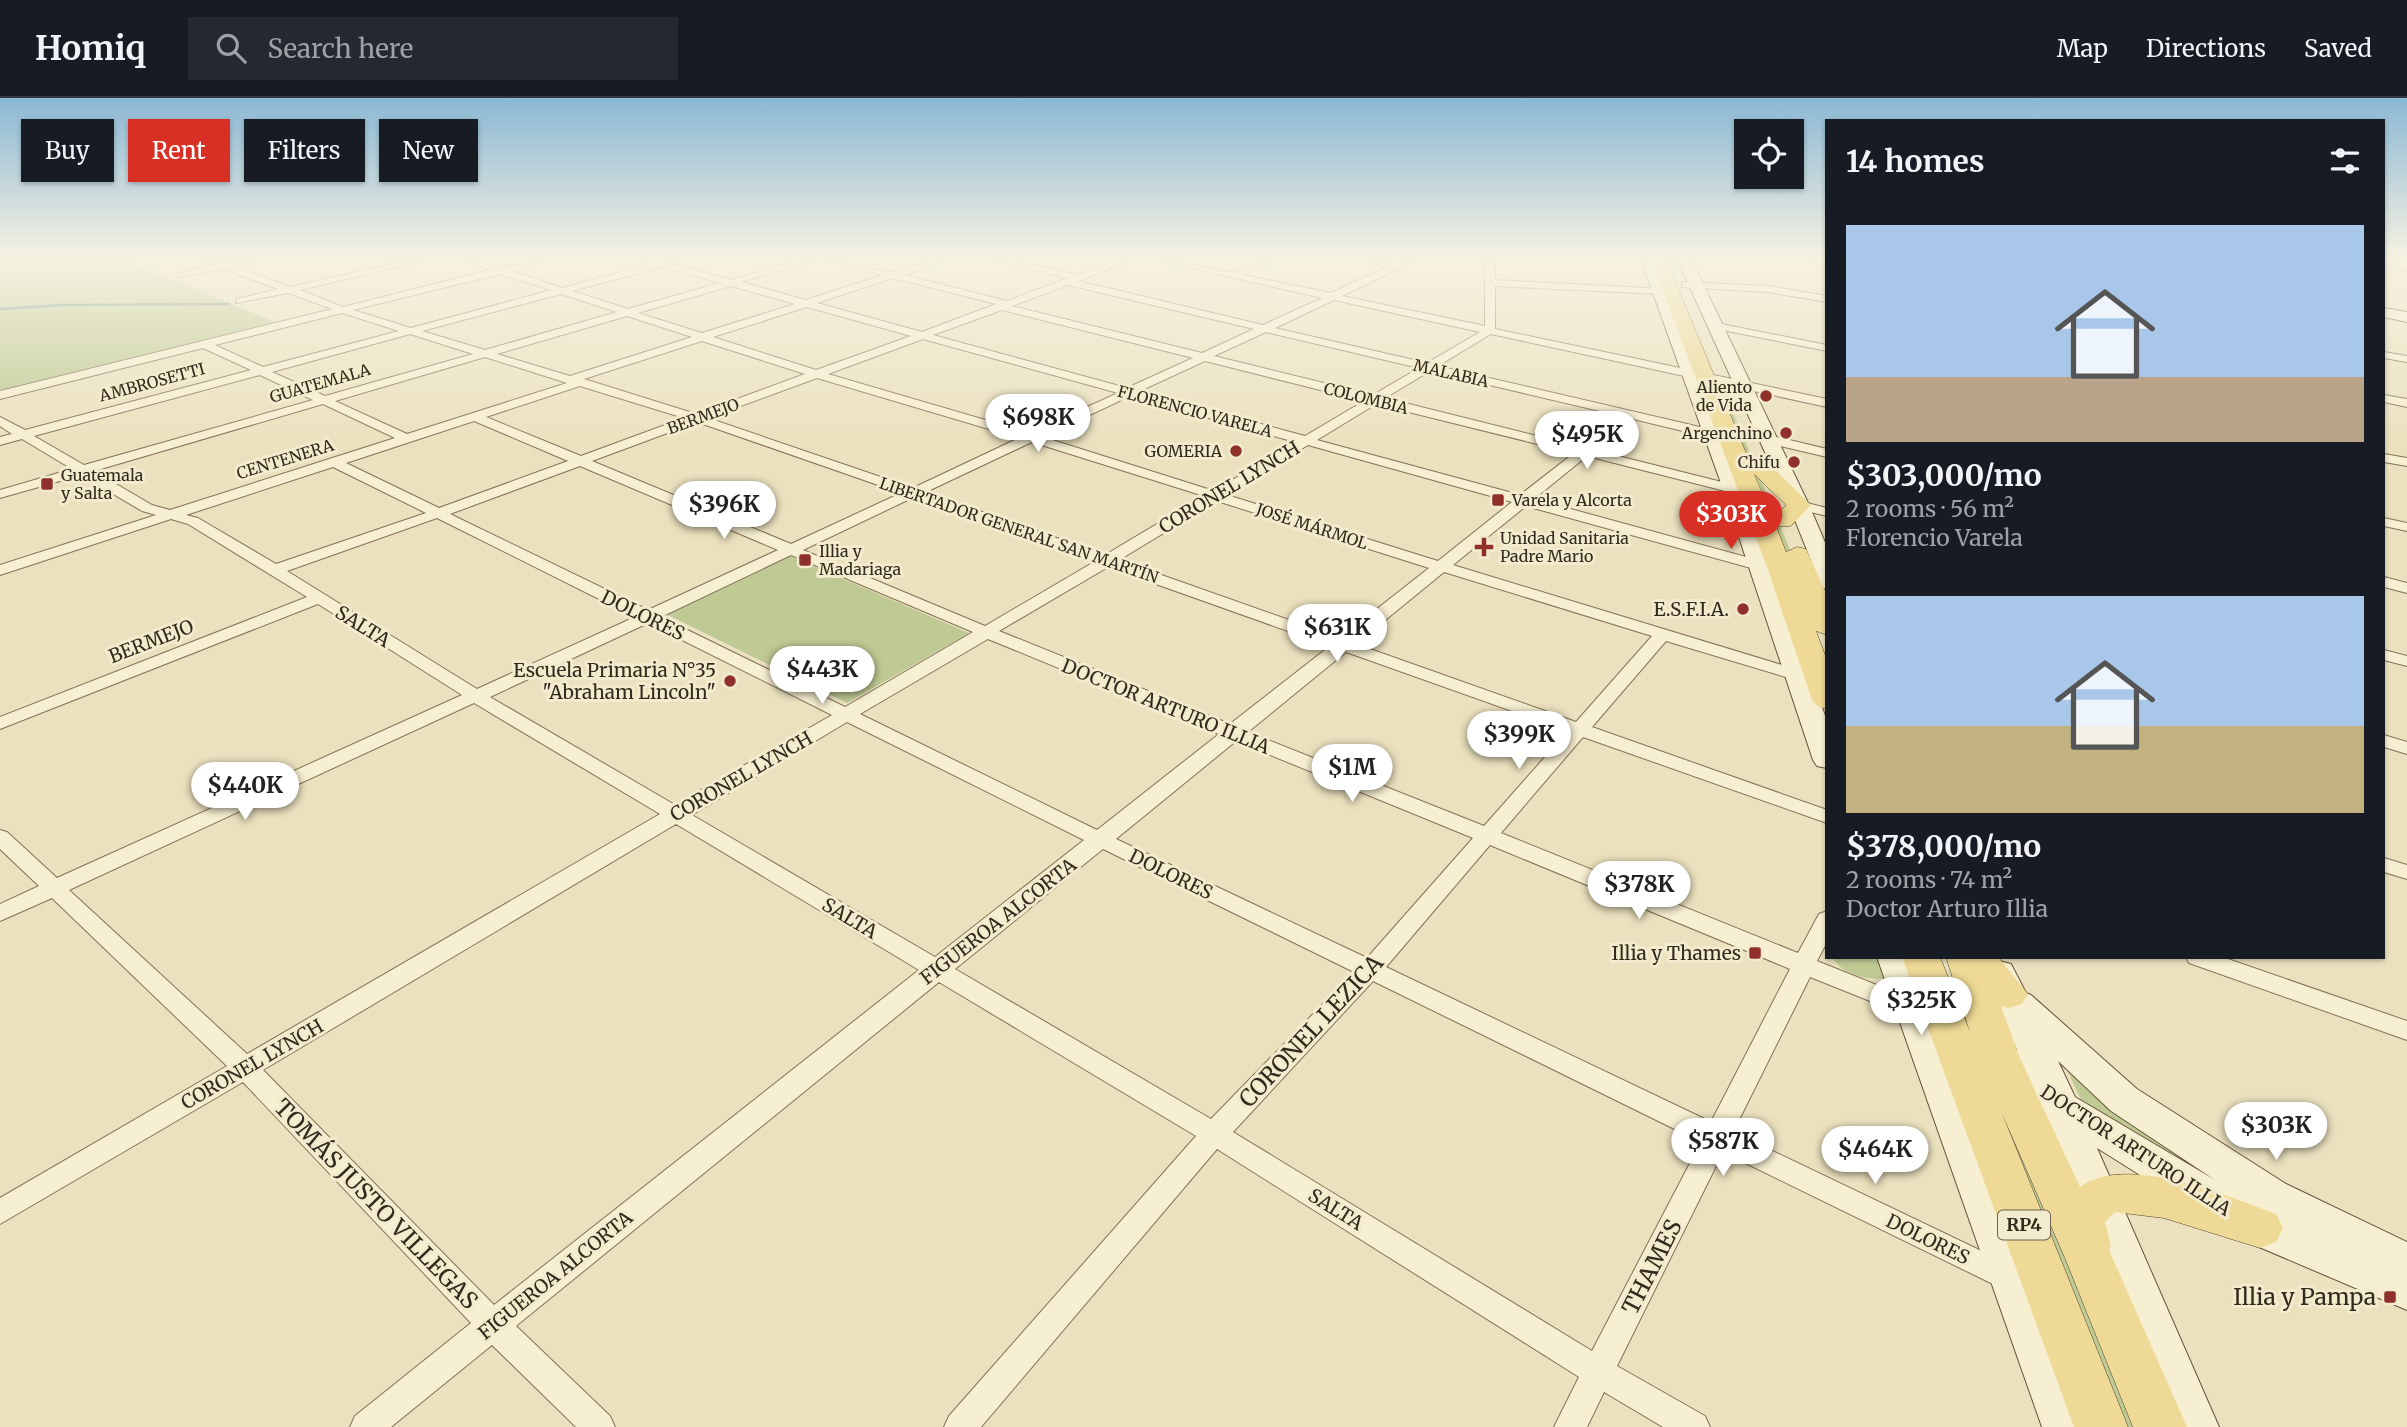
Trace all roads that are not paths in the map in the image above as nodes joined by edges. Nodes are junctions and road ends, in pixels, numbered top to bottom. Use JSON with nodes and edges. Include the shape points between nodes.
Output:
{"nodes":[{"id":1,"x":297,"y":321,"type":"edge"},
{"id":2,"x":380,"y":321,"type":"edge"},
{"id":3,"x":451,"y":321,"type":"edge"},
{"id":4,"x":598,"y":321,"type":"edge"},
{"id":5,"x":650,"y":321,"type":"edge"},
{"id":6,"x":753,"y":321,"type":"edge"},
{"id":7,"x":866,"y":321,"type":"edge"},
{"id":8,"x":960,"y":321,"type":"edge"},
{"id":9,"x":1066,"y":321,"type":"edge"},
{"id":10,"x":1235,"y":321,"type":"edge"},
{"id":11,"x":1282,"y":321,"type":"edge"},
{"id":12,"x":1449,"y":321,"type":"edge"},
{"id":13,"x":1490,"y":321,"type":"edge"},
{"id":14,"x":1673,"y":321,"type":"edge"},
{"id":15,"x":1687,"y":321,"type":"edge"},
{"id":16,"x":1711,"y":321,"type":"edge"},
{"id":17,"x":1716,"y":326,"type":"junction"},
{"id":18,"x":1266,"y":329,"type":"junction"},
{"id":19,"x":1490,"y":330,"type":"junction"},
{"id":20,"x":414,"y":331,"type":"junction"},
{"id":21,"x":919,"y":336,"type":"junction"},
{"id":22,"x":701,"y":338,"type":"junction"},
{"id":23,"x":204,"y":344,"type":"junction"},
{"id":24,"x":1825,"y":348,"type":"edge"},
{"id":25,"x":488,"y":353,"type":"junction"},
{"id":26,"x":2385,"y":355,"type":"edge"},
{"id":27,"x":1205,"y":357,"type":"junction"},
{"id":28,"x":2407,"y":359,"type":"edge"},
{"id":29,"x":1430,"y":368,"type":"junction"},
{"id":30,"x":262,"y":371,"type":"junction"},
{"id":31,"x":815,"y":374,"type":"junction"},
{"id":32,"x":577,"y":380,"type":"junction"},
{"id":33,"x":1713,"y":386,"type":"junction"},
{"id":34,"x":1128,"y":393,"type":"junction"},
{"id":35,"x":0,"y":395,"type":"edge"},
{"id":36,"x":2385,"y":399,"type":"edge"},
{"id":37,"x":324,"y":400,"type":"junction"},
{"id":38,"x":1375,"y":400,"type":"junction"},
{"id":39,"x":1825,"y":403,"type":"edge"},
{"id":40,"x":2407,"y":403,"type":"edge"},
{"id":41,"x":1630,"y":415,"type":"junction"},
{"id":42,"x":476,"y":417,"type":"junction"},
{"id":43,"x":696,"y":418,"type":"junction"},
{"id":44,"x":0,"y":421,"type":"edge"},
{"id":45,"x":1720,"y":433,"type":"junction"},
{"id":46,"x":22,"y":435,"type":"junction"},
{"id":47,"x":1033,"y":438,"type":"junction"},
{"id":48,"x":407,"y":439,"type":"junction"},
{"id":49,"x":1768,"y":439,"type":"junction"},
{"id":50,"x":0,"y":441,"type":"edge"},
{"id":51,"x":1306,"y":442,"type":"junction"},
{"id":52,"x":1584,"y":452,"type":"junction"},
{"id":53,"x":1825,"y":453,"type":"edge"},
{"id":54,"x":2385,"y":458,"type":"edge"},
{"id":55,"x":578,"y":461,"type":"junction"},
{"id":56,"x":2407,"y":462,"type":"edge"},
{"id":57,"x":334,"y":463,"type":"junction"},
{"id":58,"x":82,"y":471,"type":"junction"},
{"id":59,"x":1733,"y":489,"type":"junction"},
{"id":60,"x":915,"y":493,"type":"junction"},
{"id":61,"x":0,"y":494,"type":"edge"},
{"id":62,"x":1215,"y":496,"type":"junction"},
{"id":63,"x":1523,"y":500,"type":"junction"},
{"id":64,"x":1825,"y":512,"type":"edge"},
{"id":65,"x":1791,"y":513,"type":"junction"},
{"id":66,"x":168,"y":514,"type":"junction"},
{"id":67,"x":436,"y":514,"type":"junction"},
{"id":68,"x":2385,"y":522,"type":"edge"},
{"id":69,"x":2407,"y":527,"type":"edge"},
{"id":70,"x":791,"y":550,"type":"junction"},
{"id":71,"x":1107,"y":561,"type":"junction"},
{"id":72,"x":1441,"y":567,"type":"junction"},
{"id":73,"x":275,"y":569,"type":"junction"},
{"id":74,"x":0,"y":570,"type":"edge"},
{"id":75,"x":1800,"y":574,"type":"edge"},
{"id":76,"x":2385,"y":582,"type":"edge"},
{"id":77,"x":2407,"y":588,"type":"edge"},
{"id":78,"x":318,"y":598,"type":"junction"},
{"id":79,"x":647,"y":617,"type":"junction"},
{"id":80,"x":1814,"y":626,"type":"edge"},
{"id":81,"x":986,"y":632,"type":"junction"},
{"id":82,"x":1662,"y":635,"type":"junction"},
{"id":83,"x":1343,"y":646,"type":"junction"},
{"id":84,"x":2385,"y":655,"type":"edge"},
{"id":85,"x":2407,"y":661,"type":"edge"},
{"id":86,"x":1799,"y":676,"type":"junction"},
{"id":87,"x":1825,"y":689,"type":"edge"},
{"id":88,"x":476,"y":696,"type":"junction"},
{"id":89,"x":1825,"y":710,"type":"edge"},
{"id":90,"x":847,"y":714,"type":"junction"},
{"id":91,"x":0,"y":723,"type":"edge"},
{"id":92,"x":1581,"y":730,"type":"junction"},
{"id":93,"x":1233,"y":733,"type":"junction"},
{"id":94,"x":2385,"y":741,"type":"edge"},
{"id":95,"x":2407,"y":748,"type":"edge"},
{"id":96,"x":1825,"y":754,"type":"edge"},
{"id":97,"x":677,"y":814,"type":"junction"},
{"id":98,"x":1825,"y":816,"type":"edge"},
{"id":99,"x":0,"y":837,"type":"edge"},
{"id":100,"x":1487,"y":838,"type":"junction"},
{"id":101,"x":1101,"y":840,"type":"junction"},
{"id":102,"x":2385,"y":864,"type":"edge"},
{"id":103,"x":2407,"y":872,"type":"edge"},
{"id":104,"x":55,"y":887,"type":"junction"},
{"id":105,"x":0,"y":912,"type":"edge"},
{"id":106,"x":1825,"y":923,"type":"edge"},
{"id":107,"x":1896,"y":959,"type":"edge"},
{"id":108,"x":1922,"y":959,"type":"edge"},
{"id":109,"x":1966,"y":959,"type":"edge"},
{"id":110,"x":1978,"y":959,"type":"edge"},
{"id":111,"x":1993,"y":959,"type":"edge"},
{"id":112,"x":2211,"y":960,"type":"edge"},
{"id":113,"x":1806,"y":964,"type":"junction"},
{"id":114,"x":936,"y":970,"type":"junction"},
{"id":115,"x":1370,"y":970,"type":"junction"},
{"id":116,"x":2008,"y":994,"type":"junction"},
{"id":117,"x":1929,"y":1016,"type":"junction"},
{"id":118,"x":2407,"y":1031,"type":"edge"},
{"id":119,"x":1998,"y":1056,"type":"junction"},
{"id":120,"x":246,"y":1068,"type":"junction"},
{"id":121,"x":2061,"y":1107,"type":"junction"},
{"id":122,"x":1214,"y":1134,"type":"junction"},
{"id":123,"x":1717,"y":1138,"type":"junction"},
{"id":124,"x":2097,"y":1199,"type":"junction"},
{"id":125,"x":0,"y":1212,"type":"edge"},
{"id":126,"x":2260,"y":1228,"type":"junction"},
{"id":127,"x":2089,"y":1258,"type":"junction"},
{"id":128,"x":2407,"y":1263,"type":"edge"},
{"id":129,"x":2012,"y":1279,"type":"junction"},
{"id":130,"x":2407,"y":1290,"type":"edge"},
{"id":131,"x":493,"y":1325,"type":"junction"},
{"id":132,"x":1599,"y":1372,"type":"junction"},
{"id":133,"x":366,"y":1427,"type":"edge"},
{"id":134,"x":599,"y":1427,"type":"edge"},
{"id":135,"x":960,"y":1427,"type":"edge"},
{"id":136,"x":1570,"y":1427,"type":"edge"},
{"id":137,"x":1695,"y":1427,"type":"edge"},
{"id":138,"x":2066,"y":1427,"type":"edge"},
{"id":139,"x":2101,"y":1427,"type":"edge"},
{"id":140,"x":2160,"y":1427,"type":"edge"},
{"id":141,"x":2195,"y":1427,"type":"edge"}],
"edges":[{"from":1,"to":23,"type":"street"},
{"from":2,"to":20,"type":"street","name":"LIBERTADOR GENERAL SAN MARTÍN"},
{"from":3,"to":20,"type":"street","name":"AMBROSETTI"},
{"from":4,"to":25,"type":"street","name":"GUATEMALA"},
{"from":5,"to":22,"type":"street","name":"JOSÉ MÁRMOL"},
{"from":6,"to":22,"type":"street","name":"CENTENERA"},
{"from":7,"to":21,"type":"street","name":"FLORENCIO VARELA"},
{"from":8,"to":21,"type":"street","name":"BERMEJO"},
{"from":9,"to":27,"type":"street","name":"COLOMBIA"},
{"from":10,"to":18,"type":"street","name":"MALABIA"},
{"from":11,"to":18,"type":"street"},
{"from":12,"to":19,"type":"street"},
{"from":13,"to":19,"type":"street"},
{"from":14,"to":33,"type":"street"},
{"from":15,"to":33,"type":"main road"},
{"from":16,"to":17,"type":"street"},
{"from":17,"to":24,"type":"street"},
{"from":17,"to":33,"type":"street"},
{"from":18,"to":27,"type":"street"},
{"from":18,"to":29,"type":"street","name":"MALABIA"},
{"from":19,"to":29,"type":"street","name":"CORONEL LYNCH"},
{"from":19,"to":33,"type":"street"},
{"from":20,"to":25,"type":"street","name":"LIBERTADOR GENERAL SAN MARTÍN"},
{"from":20,"to":30,"type":"street","name":"AMBROSETTI"},
{"from":21,"to":31,"type":"street","name":"BERMEJO"},
{"from":21,"to":34,"type":"street","name":"FLORENCIO VARELA"},
{"from":22,"to":31,"type":"street","name":"JOSÉ MÁRMOL"},
{"from":22,"to":32,"type":"street","name":"CENTENERA"},
{"from":23,"to":30,"type":"street"},
{"from":23,"to":35,"type":"street"},
{"from":25,"to":32,"type":"street","name":"LIBERTADOR GENERAL SAN MARTÍN"},
{"from":25,"to":37,"type":"street","name":"GUATEMALA"},
{"from":26,"to":28,"type":"street"},
{"from":27,"to":34,"type":"street"},
{"from":27,"to":38,"type":"street","name":"COLOMBIA"},
{"from":29,"to":38,"type":"street","name":"CORONEL LYNCH"},
{"from":29,"to":41,"type":"street","name":"MALABIA"},
{"from":30,"to":37,"type":"street"},
{"from":30,"to":46,"type":"street","name":"AMBROSETTI"},
{"from":31,"to":43,"type":"street","name":"BERMEJO"},
{"from":31,"to":47,"type":"street","name":"JOSÉ MÁRMOL"},
{"from":32,"to":42,"type":"street","name":"CENTENERA"},
{"from":32,"to":43,"type":"street","name":"LIBERTADOR GENERAL SAN MARTÍN"},
{"from":33,"to":39,"type":"street"},
{"from":33,"to":45,"type":"main road"},
{"from":33,"to":49,"type":"street"},
{"from":33,"to":65,"type":"main road"},
{"from":34,"to":47,"type":"street"},
{"from":34,"to":51,"type":"street","name":"FLORENCIO VARELA"},
{"from":36,"to":40,"type":"street"},
{"from":37,"to":48,"type":"street"},
{"from":37,"to":58,"type":"street","name":"GUATEMALA"},
{"from":38,"to":51,"type":"street","name":"CORONEL LYNCH"},
{"from":38,"to":52,"type":"street","name":"COLOMBIA"},
{"from":41,"to":45,"type":"street","name":"MALABIA"},
{"from":41,"to":52,"type":"street","name":"FIGUEROA ALCORTA"},
{"from":42,"to":48,"type":"street","name":"CENTENERA"},
{"from":42,"to":55,"type":"street","name":"DOCTOR ARTURO ILLIA"},
{"from":43,"to":55,"type":"street","name":"BERMEJO"},
{"from":43,"to":60,"type":"street","name":"LIBERTADOR GENERAL SAN MARTÍN"},
{"from":44,"to":46,"type":"street","name":"SALTA"},
{"from":45,"to":59,"type":"street"},
{"from":45,"to":75,"type":"main road"},
{"from":46,"to":50,"type":"street","name":"AMBROSETTI"},
{"from":46,"to":58,"type":"street","name":"SALTA"},
{"from":47,"to":60,"type":"street"},
{"from":47,"to":62,"type":"street","name":"JOSÉ MÁRMOL"},
{"from":48,"to":57,"type":"street","name":"CENTENERA"},
{"from":49,"to":53,"type":"street"},
{"from":49,"to":65,"type":"street"},
{"from":51,"to":62,"type":"street","name":"CORONEL LYNCH"},
{"from":51,"to":63,"type":"street","name":"FLORENCIO VARELA"},
{"from":52,"to":59,"type":"street","name":"COLOMBIA"},
{"from":52,"to":63,"type":"street","name":"FIGUEROA ALCORTA"},
{"from":54,"to":56,"type":"street"},
{"from":55,"to":67,"type":"street","name":"BERMEJO"},
{"from":55,"to":70,"type":"street","name":"DOCTOR ARTURO ILLIA"},
{"from":57,"to":66,"type":"street","name":"CENTENERA"},
{"from":57,"to":67,"type":"street","name":"DOLORES"},
{"from":58,"to":61,"type":"street","name":"GUATEMALA"},
{"from":58,"to":66,"type":"street","name":"SALTA","via":[[147,508]]},
{"from":59,"to":75,"type":"street"},
{"from":60,"to":70,"type":"street"},
{"from":60,"to":71,"type":"street","name":"LIBERTADOR GENERAL SAN MARTÍN"},
{"from":62,"to":71,"type":"street","name":"CORONEL LYNCH"},
{"from":62,"to":72,"type":"street","name":"JOSÉ MÁRMOL"},
{"from":63,"to":72,"type":"street","name":"FIGUEROA ALCORTA"},
{"from":63,"to":75,"type":"street","name":"FLORENCIO VARELA"},
{"from":64,"to":65,"type":"street"},
{"from":65,"to":75,"type":"main road"},
{"from":66,"to":73,"type":"street","name":"SALTA","via":[[193,521]]},
{"from":66,"to":74,"type":"street","name":"CENTENERA"},
{"from":67,"to":73,"type":"street","name":"BERMEJO"},
{"from":67,"to":79,"type":"street","name":"DOLORES"},
{"from":68,"to":69,"type":"street"},
{"from":70,"to":79,"type":"street"},
{"from":70,"to":81,"type":"street","name":"DOCTOR ARTURO ILLIA"},
{"from":71,"to":81,"type":"street","name":"CORONEL LYNCH"},
{"from":71,"to":83,"type":"street","name":"LIBERTADOR GENERAL SAN MARTÍN"},
{"from":72,"to":82,"type":"street","name":"JOSÉ MÁRMOL"},
{"from":72,"to":83,"type":"street","name":"FIGUEROA ALCORTA"},
{"from":73,"to":78,"type":"street","name":"SALTA"},
{"from":75,"to":80,"type":"main road"},
{"from":75,"to":86,"type":"street"},
{"from":76,"to":77,"type":"street"},
{"from":78,"to":88,"type":"street","name":"SALTA"},
{"from":78,"to":91,"type":"street","name":"BERMEJO"},
{"from":79,"to":88,"type":"street"},
{"from":79,"to":90,"type":"street","name":"DOLORES"},
{"from":80,"to":86,"type":"main road"},
{"from":80,"to":87,"type":"main road"},
{"from":81,"to":90,"type":"street","name":"CORONEL LYNCH"},
{"from":81,"to":93,"type":"street","name":"DOCTOR ARTURO ILLIA"},
{"from":82,"to":86,"type":"street","name":"JOSÉ MÁRMOL"},
{"from":82,"to":92,"type":"street","name":"CORONEL LEZICA"},
{"from":83,"to":92,"type":"street","name":"LIBERTADOR GENERAL SAN MARTÍN"},
{"from":83,"to":93,"type":"street","name":"FIGUEROA ALCORTA"},
{"from":84,"to":85,"type":"street"},
{"from":86,"to":89,"type":"main road"},
{"from":86,"to":96,"type":"street"},
{"from":88,"to":97,"type":"street","name":"SALTA"},
{"from":88,"to":104,"type":"street"},
{"from":90,"to":97,"type":"street","name":"CORONEL LYNCH"},
{"from":90,"to":101,"type":"street","name":"DOLORES"},
{"from":92,"to":98,"type":"street","name":"LIBERTADOR GENERAL SAN MARTÍN"},
{"from":92,"to":100,"type":"street","name":"CORONEL LEZICA"},
{"from":93,"to":100,"type":"street","name":"DOCTOR ARTURO ILLIA"},
{"from":93,"to":101,"type":"street","name":"FIGUEROA ALCORTA"},
{"from":94,"to":95,"type":"street"},
{"from":97,"to":114,"type":"street","name":"SALTA"},
{"from":97,"to":120,"type":"street","name":"CORONEL LYNCH"},
{"from":99,"to":104,"type":"street","name":"TOMÁS JUSTO VILLEGAS"},
{"from":100,"to":113,"type":"street","name":"DOCTOR ARTURO ILLIA"},
{"from":100,"to":115,"type":"street","name":"CORONEL LEZICA"},
{"from":101,"to":114,"type":"street","name":"FIGUEROA ALCORTA"},
{"from":101,"to":115,"type":"street","name":"DOLORES"},
{"from":102,"to":103,"type":"street"},
{"from":104,"to":105,"type":"street"},
{"from":104,"to":120,"type":"street","name":"TOMÁS JUSTO VILLEGAS"},
{"from":106,"to":113,"type":"street","name":"THAMES"},
{"from":107,"to":117,"type":"street"},
{"from":108,"to":117,"type":"main road","number":"RP4"},
{"from":109,"to":119,"type":"main road","number":"RP4"},
{"from":110,"to":116,"type":"main road"},
{"from":111,"to":116,"type":"street"},
{"from":112,"to":118,"type":"street"},
{"from":113,"to":117,"type":"street","name":"DOCTOR ARTURO ILLIA"},
{"from":113,"to":123,"type":"street","name":"THAMES"},
{"from":114,"to":122,"type":"street","name":"SALTA"},
{"from":114,"to":131,"type":"street","name":"FIGUEROA ALCORTA"},
{"from":115,"to":122,"type":"street","name":"CORONEL LEZICA"},
{"from":115,"to":123,"type":"street","name":"DOLORES"},
{"from":116,"to":121,"type":"street"},
{"from":116,"to":128,"type":"street","name":"DOCTOR ARTURO ILLIA","via":[[2124,1100],[2272,1196]]},
{"from":117,"to":119,"type":"street","name":"DOCTOR ARTURO ILLIA"},
{"from":117,"to":129,"type":"street"},
{"from":117,"to":139,"type":"main road","number":"RP4"},
{"from":119,"to":121,"type":"street","name":"DOCTOR ARTURO ILLIA"},
{"from":119,"to":127,"type":"main road","number":"RP4"},
{"from":120,"to":125,"type":"street","name":"CORONEL LYNCH"},
{"from":120,"to":131,"type":"street","name":"TOMÁS JUSTO VILLEGAS"},
{"from":121,"to":124,"type":"street"},
{"from":121,"to":126,"type":"street","name":"DOCTOR ARTURO ILLIA"},
{"from":122,"to":132,"type":"street","name":"SALTA"},
{"from":122,"to":135,"type":"street","name":"CORONEL LEZICA"},
{"from":123,"to":129,"type":"street","name":"DOLORES"},
{"from":123,"to":132,"type":"street","name":"THAMES"},
{"from":124,"to":126,"type":"main road","via":[[2110,1193],[2165,1200]]},
{"from":124,"to":127,"type":"main road","via":[[2081,1216]]},
{"from":124,"to":141,"type":"street"},
{"from":126,"to":130,"type":"street","name":"DOCTOR ARTURO ILLIA"},
{"from":127,"to":140,"type":"main road","number":"RP4"},
{"from":129,"to":138,"type":"street"},
{"from":131,"to":133,"type":"street","name":"FIGUEROA ALCORTA"},
{"from":131,"to":134,"type":"street","name":"TOMÁS JUSTO VILLEGAS"},
{"from":132,"to":136,"type":"street","name":"THAMES"},
{"from":132,"to":137,"type":"street","name":"SALTA"}]}
